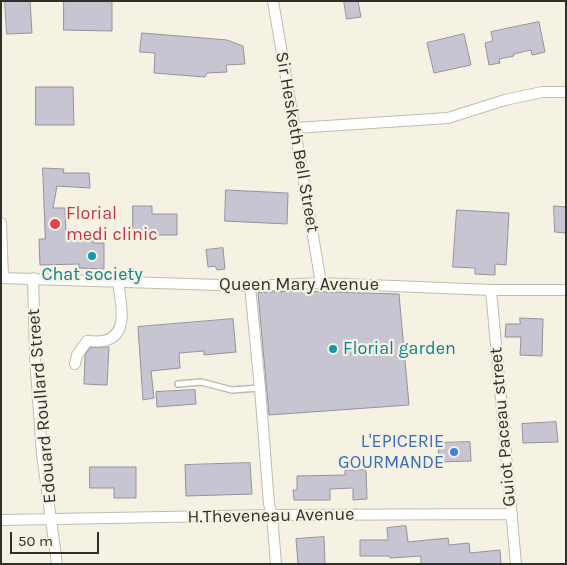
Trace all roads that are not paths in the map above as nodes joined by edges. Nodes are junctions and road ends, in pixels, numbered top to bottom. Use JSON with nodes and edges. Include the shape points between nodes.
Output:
{"nodes":[{"id":1,"x":274,"y":1,"type":"edge"},
{"id":2,"x":566,"y":92,"type":"edge"},
{"id":3,"x":296,"y":128,"type":"junction"},
{"id":4,"x":1,"y":223,"type":"edge"},
{"id":5,"x":2,"y":278,"type":"edge"},
{"id":6,"x":33,"y":278,"type":"junction"},
{"id":7,"x":118,"y":281,"type":"junction"},
{"id":8,"x":321,"y":283,"type":"junction"},
{"id":9,"x":250,"y":286,"type":"junction"},
{"id":10,"x":490,"y":290,"type":"junction"},
{"id":11,"x":566,"y":290,"type":"edge"},
{"id":12,"x":75,"y":364,"type":"dead end"},
{"id":13,"x":178,"y":384,"type":"dead end"},
{"id":14,"x":260,"y":388,"type":"junction"},
{"id":15,"x":512,"y":514,"type":"junction"},
{"id":16,"x":272,"y":515,"type":"junction"},
{"id":17,"x":1,"y":520,"type":"edge"},
{"id":18,"x":52,"y":520,"type":"junction"},
{"id":19,"x":58,"y":564,"type":"edge"},
{"id":20,"x":276,"y":564,"type":"edge"},
{"id":21,"x":516,"y":564,"type":"edge"}],
"edges":[{"from":1,"to":3,"type":"street","name":"Sir Hesketh Bell Street"},
{"from":2,"to":3,"type":"street","via":[[542,92],[505,100],[448,118]]},
{"from":3,"to":8,"type":"street","name":"Sir Hesketh Bell Street"},
{"from":4,"to":5,"type":"street"},
{"from":5,"to":6,"type":"street","name":"Queen Mary Avenue"},
{"from":6,"to":7,"type":"street","name":"Queen Mary Avenue"},
{"from":6,"to":18,"type":"street","name":"Edouard Roullard Street","via":[[42,454]]},
{"from":7,"to":9,"type":"street","name":"Queen Mary Avenue"},
{"from":7,"to":12,"type":"street","via":[[123,319],[119,331],[105,341],[87,341]]},
{"from":8,"to":9,"type":"street","name":"Queen Mary Avenue"},
{"from":8,"to":10,"type":"street","name":"Queen Mary Avenue"},
{"from":9,"to":14,"type":"street"},
{"from":10,"to":11,"type":"street","name":"Queen Mary Avenue"},
{"from":10,"to":15,"type":"street","name":"Guiot Paceau street"},
{"from":13,"to":14,"type":"lane","via":[[202,382],[232,390]]},
{"from":14,"to":16,"type":"street"},
{"from":15,"to":16,"type":"street","name":"H.Theveneau Avenue"},
{"from":15,"to":21,"type":"street","name":"Guiot Paceau street"},
{"from":16,"to":18,"type":"street","name":"H.Theveneau Avenue"},
{"from":16,"to":20,"type":"street"},
{"from":17,"to":18,"type":"street","name":"H.Theveneau Avenue"},
{"from":18,"to":19,"type":"street","name":"Edouard Roullard Street"}]}
